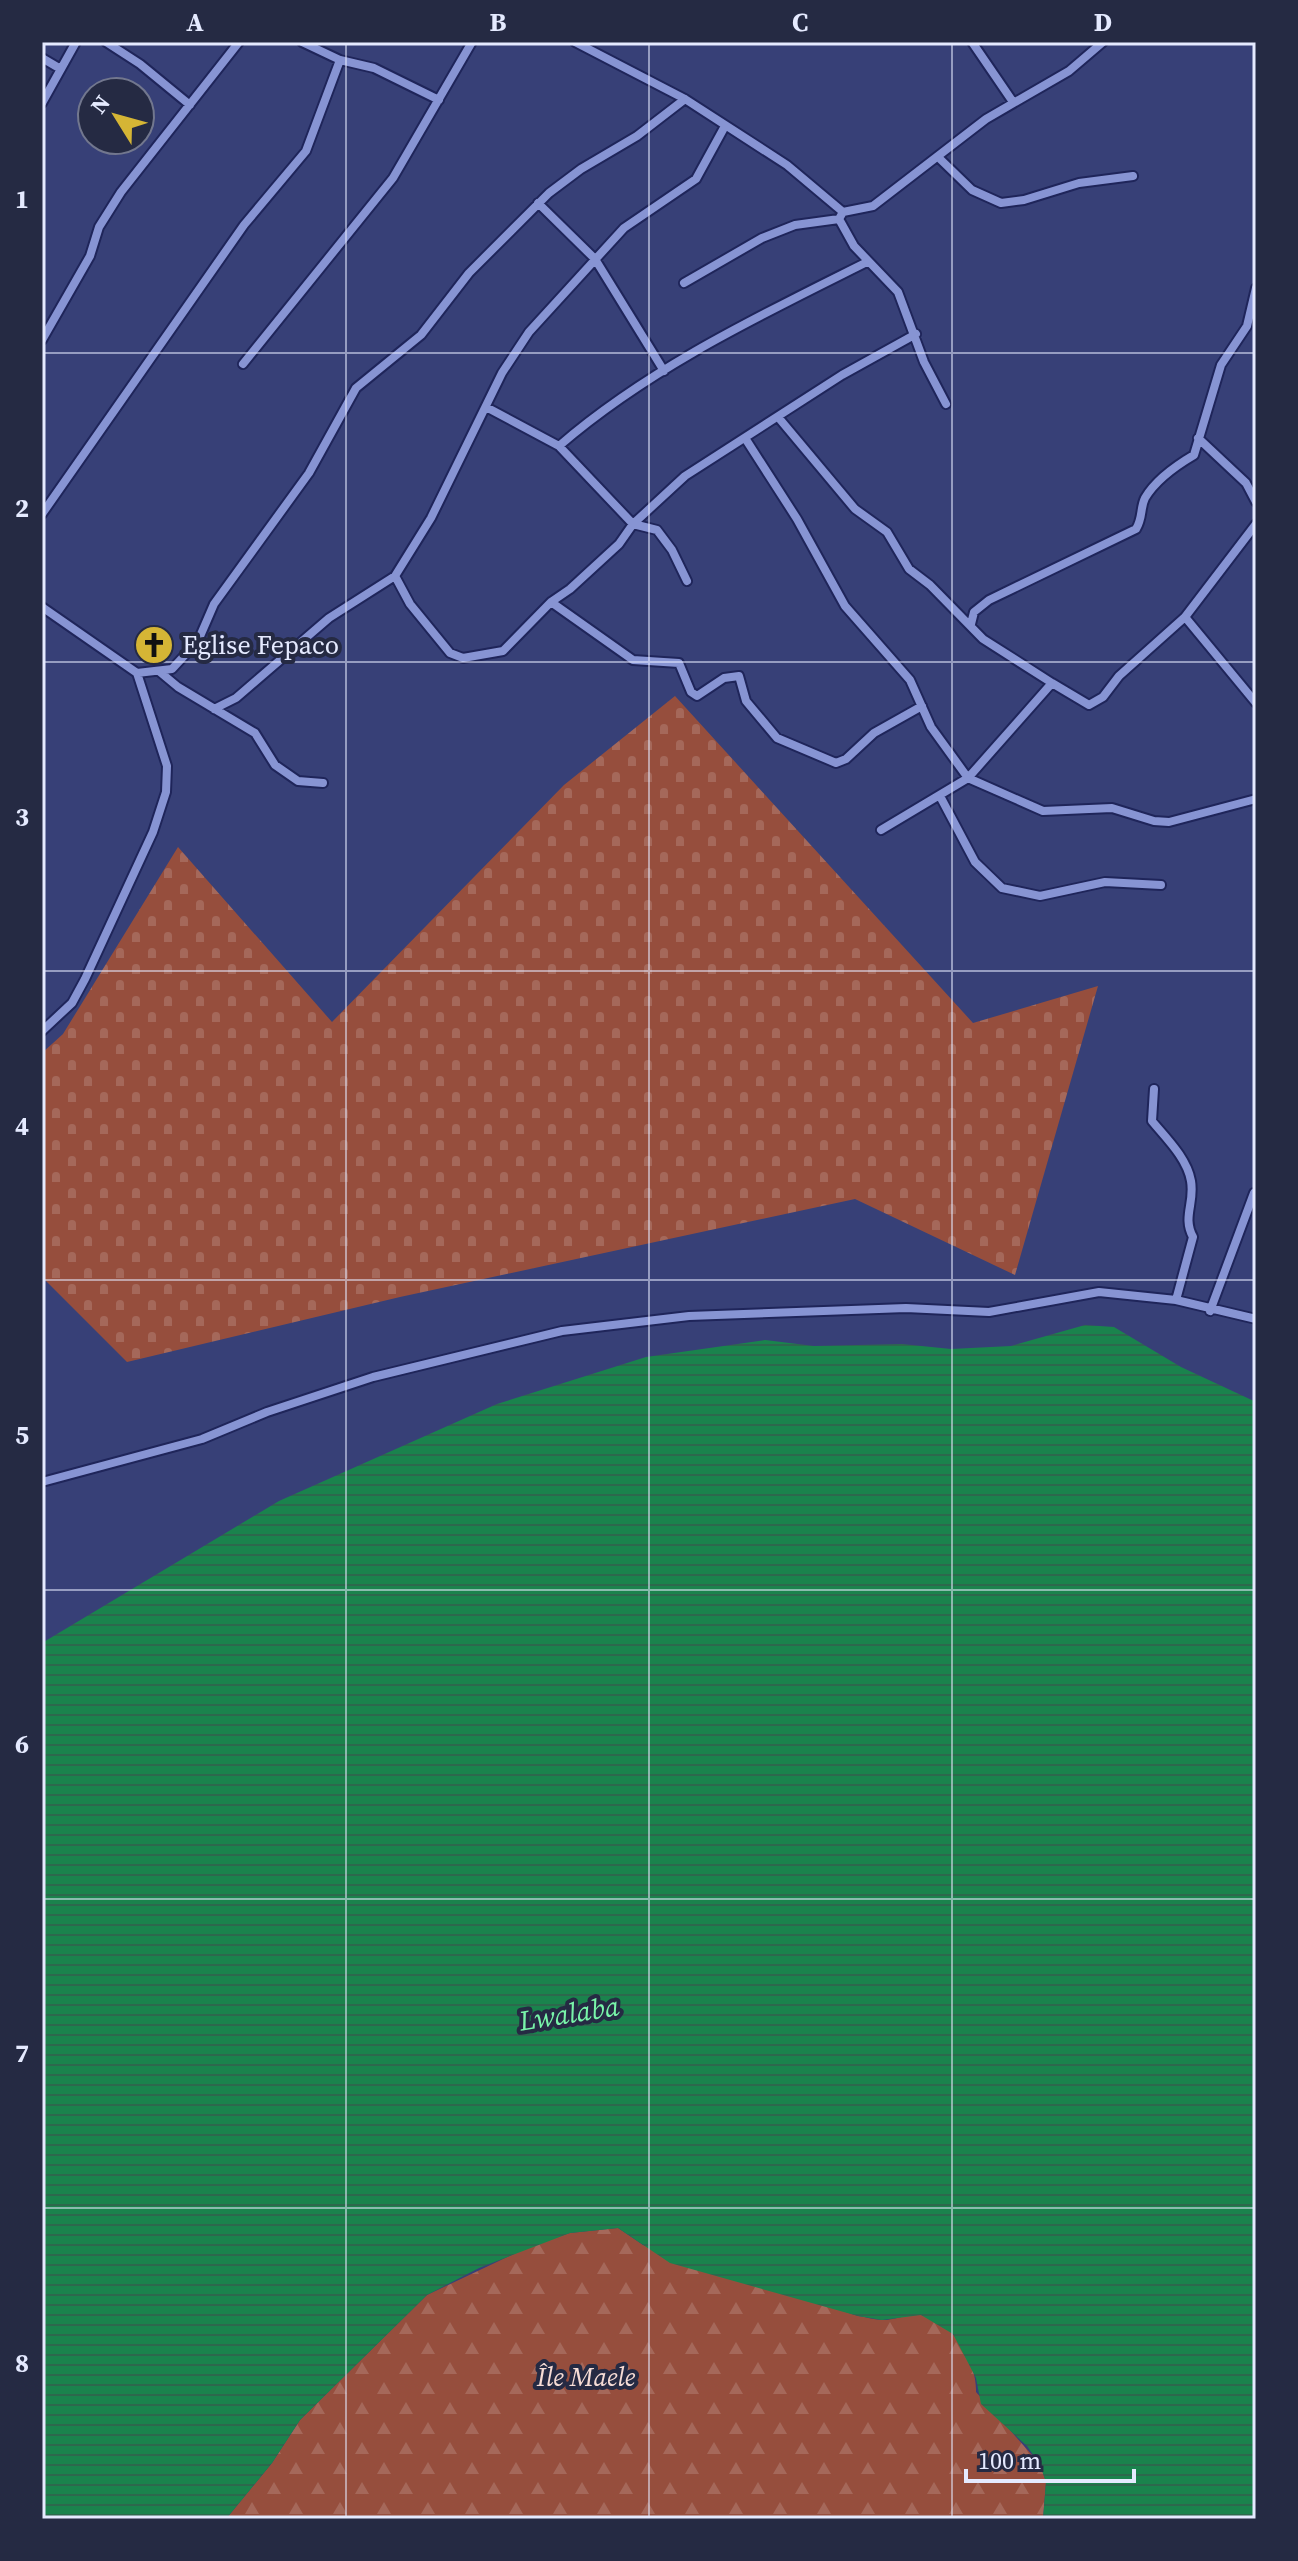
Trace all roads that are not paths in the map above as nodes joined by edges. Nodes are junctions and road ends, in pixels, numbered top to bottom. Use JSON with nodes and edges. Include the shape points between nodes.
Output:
{"nodes":[{"id":1,"x":76,"y":42,"type":"edge"},
{"id":2,"x":106,"y":42,"type":"edge"},
{"id":3,"x":239,"y":42,"type":"edge"},
{"id":4,"x":302,"y":42,"type":"edge"},
{"id":5,"x":472,"y":42,"type":"edge"},
{"id":6,"x":575,"y":42,"type":"edge"},
{"id":7,"x":972,"y":42,"type":"edge"},
{"id":8,"x":1103,"y":42,"type":"edge"},
{"id":9,"x":42,"y":58,"type":"edge"},
{"id":10,"x":340,"y":60,"type":"junction"},
{"id":11,"x":59,"y":68,"type":"junction"},
{"id":12,"x":685,"y":99,"type":"junction"},
{"id":13,"x":439,"y":100,"type":"junction"},
{"id":14,"x":1013,"y":102,"type":"junction"},
{"id":15,"x":42,"y":103,"type":"edge"},
{"id":16,"x":190,"y":105,"type":"junction"},
{"id":17,"x":725,"y":126,"type":"junction"},
{"id":18,"x":938,"y":157,"type":"junction"},
{"id":19,"x":1133,"y":176,"type":"dead end"},
{"id":20,"x":538,"y":203,"type":"junction"},
{"id":21,"x":841,"y":216,"type":"junction"},
{"id":22,"x":595,"y":259,"type":"junction"},
{"id":23,"x":867,"y":262,"type":"junction"},
{"id":24,"x":684,"y":283,"type":"dead end"},
{"id":25,"x":1256,"y":288,"type":"edge"},
{"id":26,"x":916,"y":334,"type":"junction"},
{"id":27,"x":42,"y":340,"type":"edge"},
{"id":28,"x":243,"y":364,"type":"dead end"},
{"id":29,"x":664,"y":371,"type":"junction"},
{"id":30,"x":946,"y":404,"type":"dead end"},
{"id":31,"x":486,"y":407,"type":"junction"},
{"id":32,"x":778,"y":417,"type":"junction"},
{"id":33,"x":745,"y":438,"type":"junction"},
{"id":34,"x":1198,"y":438,"type":"junction"},
{"id":35,"x":559,"y":446,"type":"junction"},
{"id":36,"x":1256,"y":502,"type":"edge"},
{"id":37,"x":42,"y":514,"type":"edge"},
{"id":38,"x":633,"y":524,"type":"junction"},
{"id":39,"x":1256,"y":524,"type":"edge"},
{"id":40,"x":395,"y":576,"type":"junction"},
{"id":41,"x":687,"y":581,"type":"dead end"},
{"id":42,"x":551,"y":602,"type":"junction"},
{"id":43,"x":42,"y":607,"type":"edge"},
{"id":44,"x":1185,"y":617,"type":"junction"},
{"id":45,"x":971,"y":624,"type":"junction"},
{"id":46,"x":160,"y":672,"type":"junction"},
{"id":47,"x":137,"y":673,"type":"junction"},
{"id":48,"x":1052,"y":683,"type":"junction"},
{"id":49,"x":1256,"y":703,"type":"edge"},
{"id":50,"x":922,"y":706,"type":"junction"},
{"id":51,"x":214,"y":709,"type":"junction"},
{"id":52,"x":968,"y":778,"type":"junction"},
{"id":53,"x":323,"y":783,"type":"dead end"},
{"id":54,"x":941,"y":798,"type":"junction"},
{"id":55,"x":1256,"y":799,"type":"edge"},
{"id":56,"x":881,"y":830,"type":"dead end"},
{"id":57,"x":1161,"y":885,"type":"dead end"},
{"id":58,"x":42,"y":1031,"type":"edge"},
{"id":59,"x":1154,"y":1089,"type":"dead end"},
{"id":60,"x":1254,"y":1193,"type":"dead end"},
{"id":61,"x":1176,"y":1300,"type":"junction"},
{"id":62,"x":1210,"y":1311,"type":"junction"},
{"id":63,"x":1256,"y":1319,"type":"edge"},
{"id":64,"x":42,"y":1482,"type":"edge"}],
"edges":[{"from":1,"to":11,"type":"street"},
{"from":2,"to":16,"type":"street"},
{"from":3,"to":16,"type":"street"},
{"from":4,"to":10,"type":"street"},
{"from":5,"to":13,"type":"street"},
{"from":6,"to":12,"type":"street"},
{"from":7,"to":14,"type":"street"},
{"from":8,"to":14,"type":"street","via":[[1069,71]]},
{"from":9,"to":11,"type":"street"},
{"from":10,"to":13,"type":"street","via":[[374,68]]},
{"from":10,"to":37,"type":"street","via":[[306,151],[244,225]]},
{"from":11,"to":15,"type":"street"},
{"from":12,"to":17,"type":"street"},
{"from":12,"to":20,"type":"street"},
{"from":13,"to":28,"type":"street","via":[[393,178]]},
{"from":14,"to":18,"type":"street"},
{"from":16,"to":27,"type":"street","via":[[121,192]]},
{"from":17,"to":21,"type":"street","via":[[787,165]]},
{"from":17,"to":22,"type":"street","via":[[696,179],[651,207]]},
{"from":18,"to":19,"type":"street","via":[[972,190],[1001,203]]},
{"from":18,"to":21,"type":"street","via":[[873,206]]},
{"from":20,"to":22,"type":"street"},
{"from":20,"to":46,"type":"street","via":[[469,273],[421,335],[356,388],[309,473],[214,604],[198,641],[172,669]]},
{"from":21,"to":23,"type":"street"},
{"from":21,"to":24,"type":"street","via":[[762,238]]},
{"from":22,"to":29,"type":"street"},
{"from":22,"to":31,"type":"street","via":[[529,332]]},
{"from":23,"to":26,"type":"street","via":[[898,292]]},
{"from":23,"to":29,"type":"street"},
{"from":25,"to":34,"type":"street","via":[[1247,326],[1221,365]]},
{"from":26,"to":30,"type":"street"},
{"from":26,"to":32,"type":"street"},
{"from":29,"to":35,"type":"street"},
{"from":31,"to":35,"type":"street"},
{"from":31,"to":40,"type":"street","via":[[431,518]]},
{"from":32,"to":33,"type":"street"},
{"from":32,"to":45,"type":"street","via":[[855,509],[887,532],[909,569]]},
{"from":33,"to":38,"type":"street","via":[[685,476]]},
{"from":33,"to":50,"type":"street","via":[[845,606],[886,648]]},
{"from":34,"to":36,"type":"street","via":[[1246,483]]},
{"from":34,"to":45,"type":"street","via":[[1194,455],[1146,497],[1136,529],[989,600],[974,612]]},
{"from":35,"to":38,"type":"street"},
{"from":38,"to":41,"type":"street","via":[[657,530]]},
{"from":38,"to":42,"type":"street","via":[[611,552]]},
{"from":39,"to":44,"type":"street"},
{"from":40,"to":42,"type":"street","via":[[429,631],[450,653],[463,658],[503,651]]},
{"from":40,"to":51,"type":"street","via":[[329,618],[236,698]]},
{"from":42,"to":50,"type":"street","via":[[633,660],[679,663],[697,696],[724,678],[739,676],[746,701],[777,738],[836,763],[874,733]]},
{"from":43,"to":47,"type":"street"},
{"from":44,"to":48,"type":"street","via":[[1096,702],[1089,705]]},
{"from":44,"to":49,"type":"street"},
{"from":45,"to":48,"type":"street","via":[[983,639]]},
{"from":46,"to":47,"type":"street"},
{"from":46,"to":51,"type":"street"},
{"from":47,"to":58,"type":"street","via":[[161,739],[166,792],[85,979],[72,1003]]},
{"from":48,"to":52,"type":"street"},
{"from":50,"to":52,"type":"street","via":[[935,734]]},
{"from":51,"to":53,"type":"street","via":[[255,733],[275,765],[298,781]]},
{"from":52,"to":54,"type":"street"},
{"from":52,"to":55,"type":"street","via":[[1043,811],[1112,808],[1154,821],[1169,822]]},
{"from":54,"to":56,"type":"street"},
{"from":54,"to":57,"type":"street","via":[[975,862],[1002,888],[1040,896],[1105,882]]},
{"from":59,"to":61,"type":"street","via":[[1152,1121],[1178,1153],[1191,1180],[1185,1223],[1193,1237]]},
{"from":60,"to":62,"type":"street"},
{"from":61,"to":62,"type":"street"},
{"from":61,"to":64,"type":"street","via":[[1099,1292],[989,1312],[906,1308],[689,1316],[562,1331],[373,1377],[202,1439]]},
{"from":62,"to":63,"type":"street"}]}
